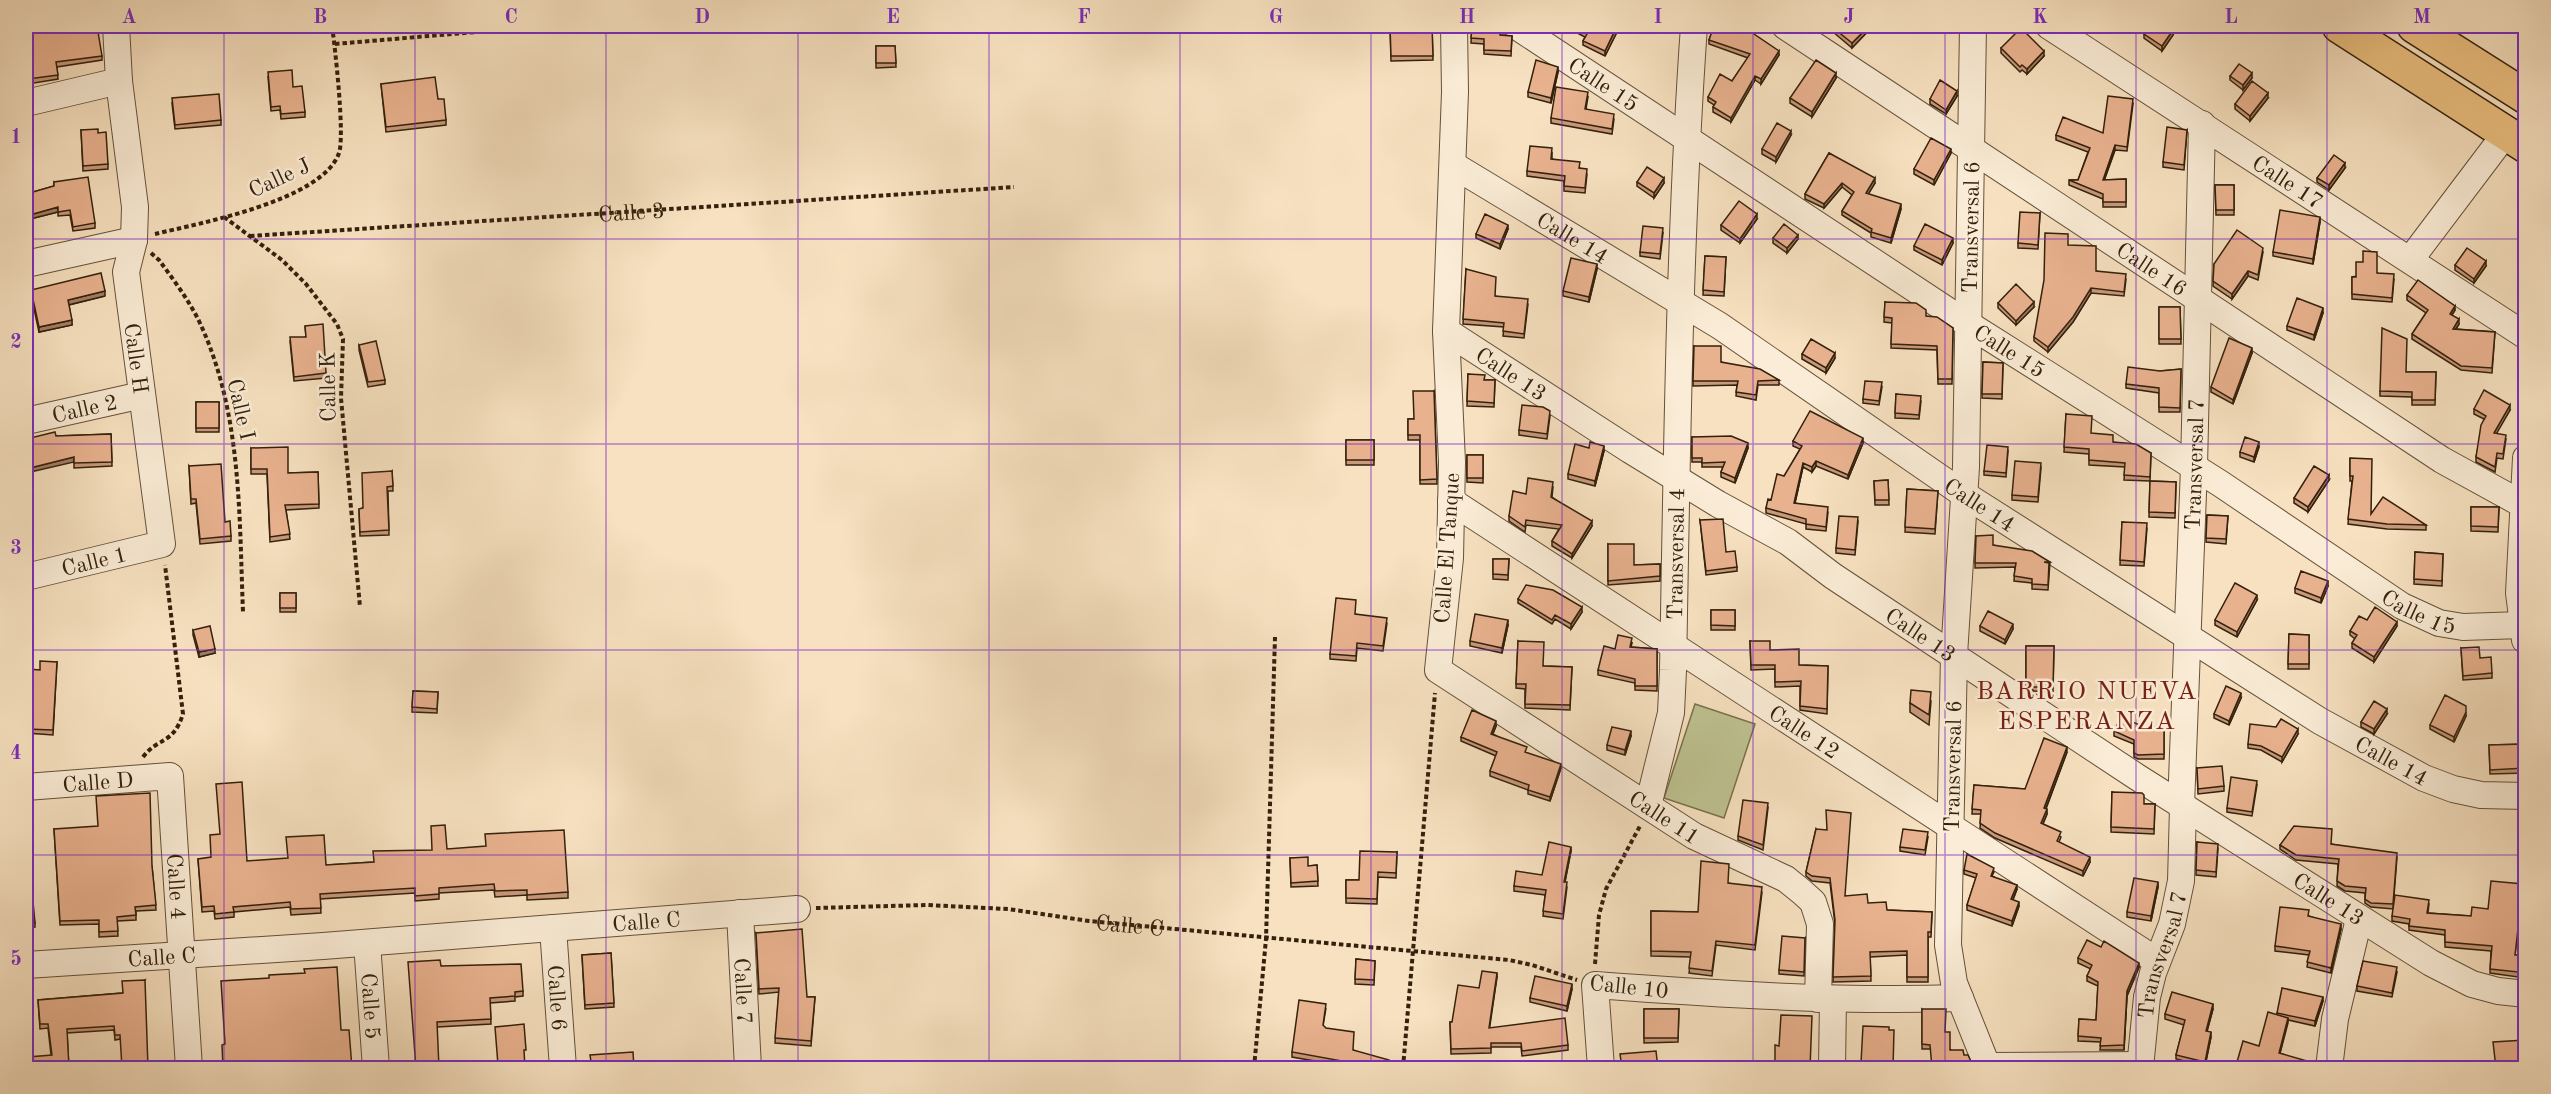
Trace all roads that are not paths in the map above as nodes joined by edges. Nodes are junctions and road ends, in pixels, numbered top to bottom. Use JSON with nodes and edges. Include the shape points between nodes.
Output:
{"nodes":[{"id":1,"x":116,"y":26,"type":"edge"},
{"id":2,"x":1454,"y":26,"type":"edge"},
{"id":3,"x":1516,"y":26,"type":"edge"},
{"id":4,"x":1694,"y":26,"type":"edge"},
{"id":5,"x":1785,"y":26,"type":"edge"},
{"id":6,"x":1973,"y":26,"type":"edge"},
{"id":7,"x":2049,"y":26,"type":"edge"},
{"id":8,"x":2339,"y":26,"type":"edge"},
{"id":9,"x":2414,"y":26,"type":"edge"},
{"id":10,"x":119,"y":81,"type":"junction"},
{"id":11,"x":2526,"y":97,"type":"edge"},
{"id":12,"x":26,"y":103,"type":"edge"},
{"id":13,"x":2202,"y":124,"type":"junction"},
{"id":14,"x":1686,"y":136,"type":"junction"},
{"id":15,"x":2516,"y":139,"type":"edge"},
{"id":16,"x":1971,"y":149,"type":"junction"},
{"id":17,"x":1452,"y":165,"type":"junction"},
{"id":18,"x":134,"y":240,"type":"junction"},
{"id":19,"x":2410,"y":260,"type":"junction"},
{"id":20,"x":26,"y":264,"type":"edge"},
{"id":21,"x":2197,"y":297,"type":"junction"},
{"id":22,"x":1680,"y":302,"type":"junction"},
{"id":23,"x":1968,"y":324,"type":"junction"},
{"id":24,"x":1446,"y":331,"type":"junction"},
{"id":25,"x":2526,"y":336,"type":"edge"},
{"id":26,"x":142,"y":395,"type":"junction"},
{"id":27,"x":26,"y":421,"type":"edge"},
{"id":28,"x":2526,"y":458,"type":"edge"},
{"id":29,"x":2194,"y":467,"type":"junction"},
{"id":30,"x":1676,"y":479,"type":"junction"},
{"id":31,"x":1965,"y":495,"type":"junction"},
{"id":32,"x":1451,"y":501,"type":"junction"},
{"id":33,"x":2523,"y":504,"type":"junction"},
{"id":34,"x":162,"y":544,"type":"joint"},
{"id":35,"x":26,"y":577,"type":"edge"},
{"id":36,"x":2524,"y":633,"type":"edge"},
{"id":37,"x":2188,"y":638,"type":"junction"},
{"id":38,"x":1674,"y":644,"type":"junction"},
{"id":39,"x":1954,"y":655,"type":"junction"},
{"id":40,"x":1438,"y":670,"type":"joint"},
{"id":41,"x":170,"y":776,"type":"joint"},
{"id":42,"x":26,"y":787,"type":"edge"},
{"id":43,"x":2526,"y":796,"type":"edge"},
{"id":44,"x":1648,"y":806,"type":"junction"},
{"id":45,"x":2182,"y":806,"type":"junction"},
{"id":46,"x":1951,"y":827,"type":"junction"},
{"id":47,"x":797,"y":909,"type":"road end"},
{"id":48,"x":740,"y":913,"type":"junction"},
{"id":49,"x":2359,"y":919,"type":"junction"},
{"id":50,"x":553,"y":928,"type":"junction"},
{"id":51,"x":367,"y":943,"type":"junction"},
{"id":52,"x":182,"y":955,"type":"junction"},
{"id":53,"x":2157,"y":961,"type":"junction"},
{"id":54,"x":26,"y":965,"type":"edge"},
{"id":55,"x":2526,"y":994,"type":"edge"},
{"id":56,"x":1960,"y":998,"type":"junction"},
{"id":57,"x":1826,"y":999,"type":"junction"},
{"id":58,"x":1988,"y":1067,"type":"edge"},
{"id":59,"x":2140,"y":1067,"type":"edge"},
{"id":60,"x":189,"y":1068,"type":"edge"},
{"id":61,"x":375,"y":1068,"type":"edge"},
{"id":62,"x":563,"y":1068,"type":"edge"},
{"id":63,"x":748,"y":1068,"type":"edge"},
{"id":64,"x":1601,"y":1068,"type":"edge"},
{"id":65,"x":1832,"y":1068,"type":"edge"},
{"id":66,"x":2330,"y":1068,"type":"edge"}],
"edges":[{"from":1,"to":10,"type":"street","name":"Calle H"},
{"from":2,"to":17,"type":"street","name":"Calle El Tanque"},
{"from":3,"to":14,"type":"street","name":"Calle 15"},
{"from":4,"to":14,"type":"street","name":"Transversal 4"},
{"from":5,"to":16,"type":"street","name":"Calle 16"},
{"from":6,"to":16,"type":"street","name":"Transversal 6"},
{"from":7,"to":13,"type":"street","name":"Calle 17"},
{"from":8,"to":15,"type":"highway"},
{"from":9,"to":11,"type":"highway"},
{"from":10,"to":12,"type":"street"},
{"from":10,"to":18,"type":"street","name":"Calle H","via":[[135,207]]},
{"from":13,"to":19,"type":"street","name":"Calle 17"},
{"from":13,"to":21,"type":"street","name":"Transversal 7"},
{"from":14,"to":22,"type":"street","name":"Transversal 4"},
{"from":14,"to":23,"type":"street","name":"Calle 15"},
{"from":15,"to":19,"type":"street"},
{"from":16,"to":21,"type":"street","name":"Calle 16"},
{"from":16,"to":23,"type":"street","name":"Transversal 6"},
{"from":17,"to":22,"type":"street","name":"Calle 14"},
{"from":17,"to":24,"type":"street","name":"Calle El Tanque"},
{"from":18,"to":20,"type":"street"},
{"from":18,"to":26,"type":"street","name":"Calle H","via":[[126,273]]},
{"from":19,"to":25,"type":"street","name":"Calle 17"},
{"from":21,"to":29,"type":"street","name":"Transversal 7"},
{"from":21,"to":33,"type":"street","name":"Calle 16","via":[[2442,459]]},
{"from":22,"to":30,"type":"street","name":"Transversal 4"},
{"from":22,"to":31,"type":"street","name":"Calle 14"},
{"from":23,"to":29,"type":"street","name":"Calle 15"},
{"from":23,"to":31,"type":"street","name":"Transversal 6"},
{"from":24,"to":30,"type":"street","name":"Calle 13"},
{"from":24,"to":32,"type":"street","name":"Calle El Tanque"},
{"from":26,"to":27,"type":"street","name":"Calle 2"},
{"from":26,"to":34,"type":"street","name":"Calle H"},
{"from":28,"to":33,"type":"street"},
{"from":29,"to":36,"type":"street","name":"Calle 15","via":[[2402,606],[2463,627]]},
{"from":29,"to":37,"type":"street","name":"Transversal 7"},
{"from":30,"to":38,"type":"street","name":"Transversal 4"},
{"from":30,"to":39,"type":"street","name":"Calle 13","via":[[1788,542]]},
{"from":31,"to":37,"type":"street","name":"Calle 14"},
{"from":31,"to":39,"type":"street","name":"Transversal 6"},
{"from":32,"to":38,"type":"street","name":"Calle 12"},
{"from":32,"to":40,"type":"street","name":"Calle El Tanque","via":[[1450,558]]},
{"from":33,"to":36,"type":"street","via":[[2519,581]]},
{"from":34,"to":35,"type":"street","name":"Calle 1"},
{"from":37,"to":43,"type":"street","name":"Calle 14","via":[[2320,721],[2424,778],[2481,795]]},
{"from":37,"to":45,"type":"street","name":"Transversal 7"},
{"from":38,"to":44,"type":"street","name":"Transversal 4","via":[[1671,713]]},
{"from":38,"to":46,"type":"street","name":"Calle 12"},
{"from":39,"to":45,"type":"street","name":"Calle 13"},
{"from":39,"to":46,"type":"street","name":"Transversal 6"},
{"from":40,"to":44,"type":"street","name":"Calle 11"},
{"from":41,"to":42,"type":"street","name":"Calle D"},
{"from":41,"to":52,"type":"street","name":"Calle 4"},
{"from":44,"to":57,"type":"street","name":"Calle 11","via":[[1694,836],[1786,879],[1812,902],[1820,924]]},
{"from":45,"to":49,"type":"street","name":"Calle 13"},
{"from":45,"to":53,"type":"street","name":"Transversal 7","via":[[2181,881]]},
{"from":46,"to":53,"type":"street","name":"Calle 12"},
{"from":46,"to":56,"type":"street","name":"Transversal 6","via":[[1948,945]]},
{"from":47,"to":48,"type":"street","name":"Calle C"},
{"from":48,"to":50,"type":"street","name":"Calle C"},
{"from":48,"to":63,"type":"street","name":"Calle 7"},
{"from":49,"to":55,"type":"street","name":"Calle 13","via":[[2472,984]]},
{"from":49,"to":66,"type":"street","via":[[2335,1019]]},
{"from":50,"to":51,"type":"street","name":"Calle C"},
{"from":50,"to":62,"type":"street","name":"Calle 6"},
{"from":51,"to":52,"type":"street","name":"Calle C"},
{"from":51,"to":61,"type":"street","name":"Calle 5"},
{"from":52,"to":54,"type":"street","name":"Calle C"},
{"from":52,"to":60,"type":"street","name":"Calle 4"},
{"from":53,"to":59,"type":"street","name":"Transversal 7","via":[[2143,1019]]},
{"from":56,"to":57,"type":"street","name":"Calle 10"},
{"from":56,"to":58,"type":"street","name":"Transversal 6"},
{"from":57,"to":64,"type":"street","name":"Calle 10","via":[[1595,986]]},
{"from":57,"to":65,"type":"street","name":"Calle 11"},
{"from":58,"to":59,"type":"street"}]}
